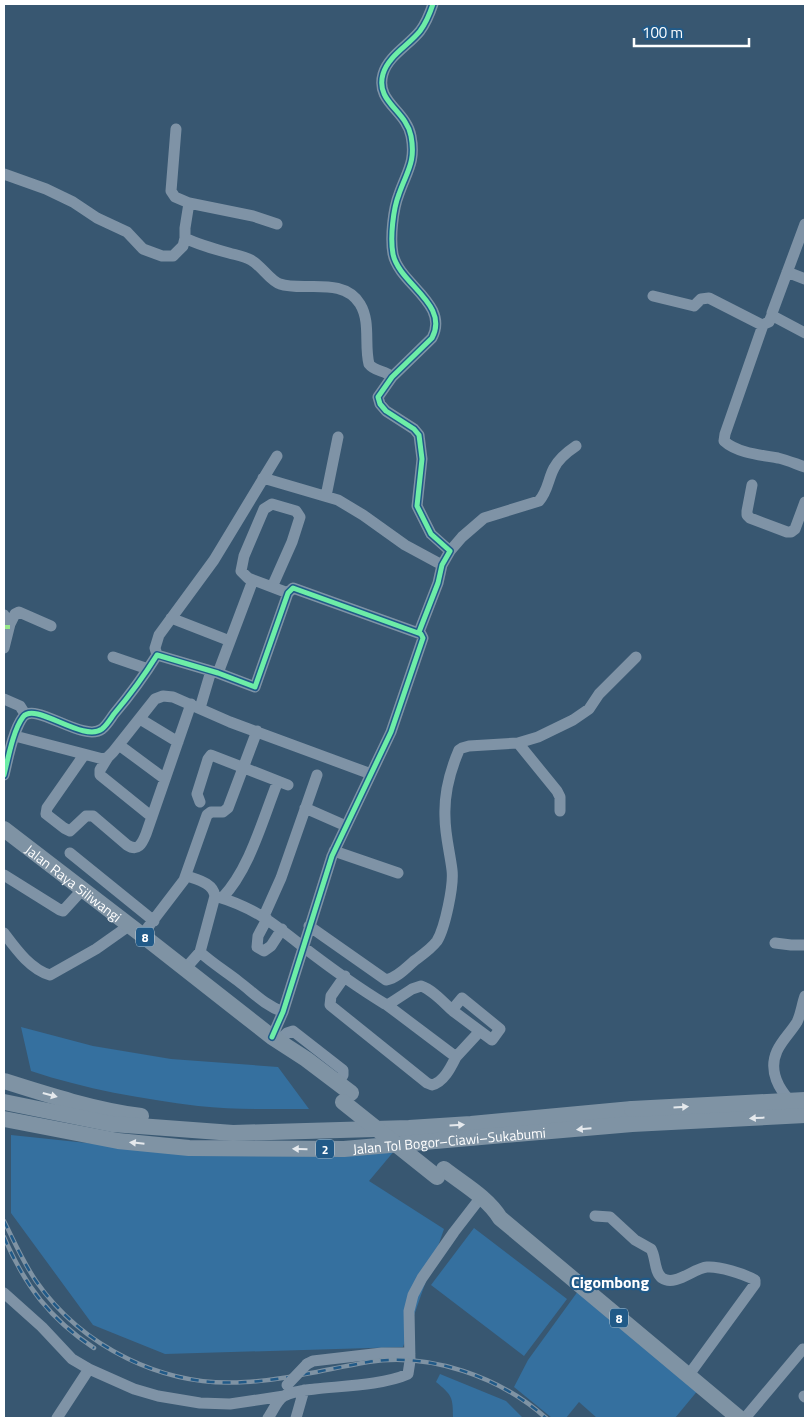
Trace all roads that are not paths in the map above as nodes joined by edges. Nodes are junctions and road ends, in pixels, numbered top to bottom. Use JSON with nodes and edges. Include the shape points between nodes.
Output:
{"nodes":[{"id":1,"x":433,"y":4,"type":"edge"},
{"id":2,"x":176,"y":129,"type":"dead end"},
{"id":3,"x":4,"y":174,"type":"edge"},
{"id":4,"x":189,"y":203,"type":"junction"},
{"id":5,"x":277,"y":224,"type":"dead end"},
{"id":6,"x":805,"y":224,"type":"edge"},
{"id":7,"x":185,"y":238,"type":"junction"},
{"id":8,"x":787,"y":272,"type":"junction"},
{"id":9,"x":805,"y":279,"type":"edge"},
{"id":10,"x":653,"y":296,"type":"dead end"},
{"id":11,"x":772,"y":314,"type":"junction"},
{"id":12,"x":763,"y":325,"type":"junction"},
{"id":13,"x":805,"y":333,"type":"edge"},
{"id":14,"x":392,"y":377,"type":"junction"},
{"id":15,"x":338,"y":436,"type":"dead end"},
{"id":16,"x":576,"y":446,"type":"dead end"},
{"id":17,"x":277,"y":456,"type":"dead end"},
{"id":18,"x":805,"y":467,"type":"edge"},
{"id":19,"x":263,"y":478,"type":"junction"},
{"id":20,"x":752,"y":485,"type":"dead end"},
{"id":21,"x":326,"y":496,"type":"junction"},
{"id":22,"x":805,"y":502,"type":"edge"},
{"id":23,"x":450,"y":551,"type":"junction"},
{"id":24,"x":442,"y":565,"type":"junction"},
{"id":25,"x":253,"y":580,"type":"junction"},
{"id":26,"x":272,"y":587,"type":"junction"},
{"id":27,"x":288,"y":593,"type":"junction"},
{"id":28,"x":171,"y":618,"type":"junction"},
{"id":29,"x":7,"y":623,"type":"edge"},
{"id":30,"x":51,"y":626,"type":"dead end"},
{"id":31,"x":419,"y":632,"type":"junction"},
{"id":32,"x":230,"y":641,"type":"junction"},
{"id":33,"x":4,"y":648,"type":"edge"},
{"id":34,"x":157,"y":655,"type":"junction"},
{"id":35,"x":113,"y":657,"type":"dead end"},
{"id":36,"x":636,"y":657,"type":"dead end"},
{"id":37,"x":148,"y":669,"type":"junction"},
{"id":38,"x":215,"y":672,"type":"junction"},
{"id":39,"x":4,"y":699,"type":"edge"},
{"id":40,"x":196,"y":706,"type":"junction"},
{"id":41,"x":26,"y":714,"type":"junction"},
{"id":42,"x":140,"y":719,"type":"junction"},
{"id":43,"x":258,"y":731,"type":"junction"},
{"id":44,"x":15,"y":736,"type":"junction"},
{"id":45,"x":178,"y":742,"type":"junction"},
{"id":46,"x":518,"y":743,"type":"junction"},
{"id":47,"x":119,"y":745,"type":"junction"},
{"id":48,"x":8,"y":746,"type":"edge"},
{"id":49,"x":84,"y":755,"type":"junction"},
{"id":50,"x":108,"y":757,"type":"junction"},
{"id":51,"x":243,"y":768,"type":"junction"},
{"id":52,"x":371,"y":774,"type":"junction"},
{"id":53,"x":4,"y":775,"type":"edge"},
{"id":54,"x":317,"y":775,"type":"dead end"},
{"id":55,"x":165,"y":779,"type":"junction"},
{"id":56,"x":200,"y":802,"type":"dead end"},
{"id":57,"x":305,"y":808,"type":"junction"},
{"id":58,"x":560,"y":811,"type":"dead end"},
{"id":59,"x":152,"y":817,"type":"junction"},
{"id":60,"x":346,"y":826,"type":"junction"},
{"id":61,"x":5,"y":833,"type":"edge"},
{"id":62,"x":334,"y":852,"type":"junction"},
{"id":63,"x":70,"y":853,"type":"dead end"},
{"id":64,"x":398,"y":873,"type":"dead end"},
{"id":65,"x":4,"y":875,"type":"edge"},
{"id":66,"x":186,"y":876,"type":"junction"},
{"id":67,"x":83,"y":889,"type":"junction"},
{"id":68,"x":219,"y":897,"type":"junction"},
{"id":69,"x":266,"y":918,"type":"junction"},
{"id":70,"x":154,"y":921,"type":"junction"},
{"id":71,"x":309,"y":926,"type":"junction"},
{"id":72,"x":282,"y":929,"type":"junction"},
{"id":73,"x":136,"y":930,"type":"junction"},
{"id":74,"x":4,"y":933,"type":"edge"},
{"id":75,"x":775,"y":943,"type":"dead end"},
{"id":76,"x":805,"y":945,"type":"edge"},
{"id":77,"x":303,"y":946,"type":"junction"},
{"id":78,"x":200,"y":952,"type":"junction"},
{"id":79,"x":186,"y":969,"type":"junction"},
{"id":80,"x":345,"y":976,"type":"junction"},
{"id":81,"x":805,"y":996,"type":"edge"},
{"id":82,"x":387,"y":1005,"type":"junction"},
{"id":83,"x":452,"y":1010,"type":"junction"},
{"id":84,"x":283,"y":1012,"type":"junction"},
{"id":85,"x":480,"y":1031,"type":"junction"},
{"id":86,"x":278,"y":1042,"type":"junction"},
{"id":87,"x":456,"y":1057,"type":"junction"},
{"id":88,"x":4,"y":1081,"type":"edge"},
{"id":89,"x":347,"y":1098,"type":"junction"},
{"id":90,"x":805,"y":1100,"type":"edge"},
{"id":91,"x":4,"y":1102,"type":"edge"},
{"id":92,"x":805,"y":1115,"type":"edge"},
{"id":93,"x":632,"y":1117,"type":"junction"},
{"id":94,"x":8,"y":1121,"type":"edge"},
{"id":95,"x":233,"y":1133,"type":"junction"},
{"id":96,"x":478,"y":1202,"type":"junction"},
{"id":97,"x":595,"y":1216,"type":"dead end"},
{"id":98,"x":4,"y":1293,"type":"edge"},
{"id":99,"x":803,"y":1349,"type":"dead end"},
{"id":100,"x":410,"y":1353,"type":"junction"},
{"id":101,"x":89,"y":1369,"type":"junction"},
{"id":102,"x":688,"y":1376,"type":"junction"},
{"id":103,"x":304,"y":1390,"type":"junction"},
{"id":104,"x":285,"y":1391,"type":"junction"},
{"id":105,"x":57,"y":1418,"type":"edge"},
{"id":106,"x":268,"y":1418,"type":"edge"},
{"id":107,"x":296,"y":1418,"type":"edge"},
{"id":108,"x":738,"y":1418,"type":"edge"},
{"id":109,"x":745,"y":1418,"type":"edge"}],
"edges":[{"from":1,"to":14,"type":"street","via":[[422,28],[388,65],[382,80],[384,96],[410,130],[412,146],[410,169],[397,202],[392,240],[394,256],[400,269],[428,303],[436,325],[432,338]]},
{"from":2,"to":4,"type":"street","via":[[172,194]]},
{"from":3,"to":7,"type":"street","via":[[78,204],[97,218],[126,232],[138,245],[152,253],[173,256],[181,250]]},
{"from":4,"to":5,"type":"street"},
{"from":4,"to":7,"type":"street"},
{"from":6,"to":8,"type":"street"},
{"from":7,"to":14,"type":"street","via":[[249,259],[279,284],[329,287],[349,294],[360,304],[364,316],[369,364]]},
{"from":8,"to":9,"type":"street"},
{"from":8,"to":11,"type":"street"},
{"from":10,"to":12,"type":"street","via":[[694,306],[703,298],[709,298]]},
{"from":11,"to":12,"type":"street","via":[[769,322]]},
{"from":11,"to":13,"type":"street"},
{"from":12,"to":18,"type":"street","via":[[724,441],[749,452]]},
{"from":14,"to":23,"type":"street","via":[[378,401],[419,435],[422,459],[416,506],[431,534]]},
{"from":15,"to":21,"type":"street"},
{"from":16,"to":23,"type":"street","via":[[562,457],[554,469],[540,501],[484,518]]},
{"from":17,"to":19,"type":"street"},
{"from":19,"to":21,"type":"street"},
{"from":19,"to":28,"type":"street","via":[[214,560]]},
{"from":20,"to":22,"type":"street","via":[[747,515],[787,532],[795,529]]},
{"from":21,"to":24,"type":"street","via":[[352,507],[405,545]]},
{"from":23,"to":24,"type":"street"},
{"from":24,"to":31,"type":"street"},
{"from":25,"to":26,"type":"street"},
{"from":25,"to":26,"type":"street","via":[[242,574],[241,564],[264,510],[272,504],[288,507],[298,512],[299,520]]},
{"from":25,"to":32,"type":"street"},
{"from":26,"to":27,"type":"street"},
{"from":27,"to":31,"type":"street","via":[[296,589]]},
{"from":27,"to":38,"type":"street","via":[[255,687]]},
{"from":28,"to":32,"type":"street"},
{"from":28,"to":34,"type":"street","via":[[157,640]]},
{"from":29,"to":30,"type":"street","via":[[19,612]]},
{"from":29,"to":33,"type":"street"},
{"from":31,"to":52,"type":"street","via":[[423,638],[391,732]]},
{"from":32,"to":38,"type":"street"},
{"from":34,"to":37,"type":"street"},
{"from":34,"to":38,"type":"street"},
{"from":35,"to":37,"type":"street"},
{"from":36,"to":46,"type":"street","via":[[610,681],[582,715]]},
{"from":37,"to":41,"type":"street","via":[[102,729],[93,732],[82,730],[40,715]]},
{"from":38,"to":40,"type":"street"},
{"from":39,"to":41,"type":"street","via":[[20,706]]},
{"from":40,"to":42,"type":"street","via":[[173,697],[159,697]]},
{"from":40,"to":43,"type":"street"},
{"from":40,"to":45,"type":"street"},
{"from":41,"to":44,"type":"street"},
{"from":42,"to":45,"type":"street"},
{"from":42,"to":47,"type":"street"},
{"from":43,"to":51,"type":"street"},
{"from":43,"to":52,"type":"street"},
{"from":44,"to":48,"type":"street"},
{"from":44,"to":49,"type":"street"},
{"from":45,"to":55,"type":"street"},
{"from":46,"to":58,"type":"street","via":[[557,790]]},
{"from":46,"to":71,"type":"street","via":[[465,747],[457,754],[445,804],[452,883],[442,930],[431,948],[386,980]]},
{"from":47,"to":50,"type":"street"},
{"from":47,"to":55,"type":"street"},
{"from":48,"to":53,"type":"street"},
{"from":49,"to":50,"type":"street","via":[[101,759]]},
{"from":49,"to":59,"type":"street","via":[[46,810],[51,819],[70,831],[86,816],[93,816],[135,848],[142,843]]},
{"from":50,"to":59,"type":"street","via":[[100,775]]},
{"from":51,"to":56,"type":"street","via":[[209,757],[197,794]]},
{"from":51,"to":66,"type":"street","via":[[227,810],[207,815]]},
{"from":51,"to":68,"type":"street","via":[[283,783],[234,885]]},
{"from":52,"to":60,"type":"street"},
{"from":54,"to":57,"type":"street"},
{"from":55,"to":59,"type":"street"},
{"from":57,"to":60,"type":"street"},
{"from":57,"to":69,"type":"street"},
{"from":60,"to":62,"type":"street"},
{"from":61,"to":67,"type":"highway","name":"Jalan Raya Siliwangi","number":"8"},
{"from":62,"to":64,"type":"street"},
{"from":62,"to":71,"type":"street"},
{"from":63,"to":70,"type":"street"},
{"from":65,"to":67,"type":"street","via":[[63,911]]},
{"from":66,"to":68,"type":"street","via":[[210,886]]},
{"from":66,"to":70,"type":"street"},
{"from":67,"to":73,"type":"highway","name":"Jalan Raya Siliwangi","number":"8"},
{"from":68,"to":69,"type":"street","via":[[248,907]]},
{"from":68,"to":78,"type":"street"},
{"from":69,"to":72,"type":"street"},
{"from":69,"to":72,"type":"street","via":[[256,940],[260,950],[269,949]]},
{"from":70,"to":73,"type":"street"},
{"from":71,"to":77,"type":"street"},
{"from":72,"to":77,"type":"street"},
{"from":73,"to":74,"type":"street","via":[[50,975],[30,964]]},
{"from":73,"to":79,"type":"highway","name":"Jalan Raya Siliwangi","number":"8"},
{"from":75,"to":76,"type":"street"},
{"from":77,"to":80,"type":"street"},
{"from":77,"to":84,"type":"street"},
{"from":78,"to":79,"type":"street"},
{"from":78,"to":84,"type":"street","via":[[263,1002]]},
{"from":79,"to":86,"type":"highway","name":"Jalan Raya Siliwangi","number":"8"},
{"from":80,"to":82,"type":"street"},
{"from":80,"to":87,"type":"street","via":[[330,996],[330,1004],[427,1083],[436,1084]]},
{"from":81,"to":92,"type":"street","via":[[796,1023],[776,1052],[774,1070],[782,1091]]},
{"from":82,"to":83,"type":"street","via":[[421,986]]},
{"from":82,"to":87,"type":"street"},
{"from":83,"to":85,"type":"street"},
{"from":83,"to":85,"type":"street","via":[[462,998],[503,1026],[492,1040]]},
{"from":84,"to":86,"type":"street"},
{"from":85,"to":87,"type":"street"},
{"from":86,"to":89,"type":"highway","name":"Jalan Raya Siliwangi","number":"8","via":[[303,1067]]},
{"from":86,"to":89,"type":"highway","name":"Jalan Raya Siliwangi","number":"8","via":[[338,1083]]},
{"from":88,"to":95,"type":"highway","one_way":true,"via":[[120,1114],[213,1123]]},
{"from":89,"to":96,"type":"highway","name":"Jalan Raya Siliwangi","number":"8"},
{"from":93,"to":90,"type":"highway","name":"Jalan Tol Bogor–Ciawi–Sukabumi","number":"2","one_way":true,"bridge":true},
{"from":91,"to":95,"type":"highway","name":"Jalan Tol Bogor–Ciawi–Sukabumi","number":"2","via":[[112,1124]]},
{"from":92,"to":93,"type":"highway","name":"Jalan Tol Bogor–Ciawi–Sukabumi","number":"2","one_way":true},
{"from":93,"to":94,"type":"highway","name":"Jalan Tol Bogor–Ciawi–Sukabumi","number":"2","one_way":true,"via":[[344,1149],[189,1148],[118,1141]]},
{"from":95,"to":93,"type":"highway","name":"Jalan Tol Bogor–Ciawi–Sukabumi","number":"2","one_way":true},
{"from":96,"to":100,"type":"street","via":[[413,1295],[409,1311]]},
{"from":96,"to":102,"type":"highway","name":"Jalan Raya Siliwangi","number":"8"},
{"from":97,"to":102,"type":"street","via":[[610,1217],[635,1240],[651,1249],[662,1278],[678,1279],[707,1267],[756,1280]]},
{"from":98,"to":101,"type":"street","via":[[72,1359]]},
{"from":99,"to":109,"type":"street"},
{"from":100,"to":103,"type":"street","via":[[406,1376]]},
{"from":100,"to":104,"type":"street","bridge":true,"via":[[313,1361]]},
{"from":101,"to":104,"type":"street","via":[[144,1392],[184,1400]]},
{"from":101,"to":105,"type":"street"},
{"from":102,"to":108,"type":"highway","name":"Jalan Raya Siliwangi","number":"8"},
{"from":103,"to":104,"type":"street"},
{"from":103,"to":107,"type":"street"},
{"from":104,"to":106,"type":"street"}]}
